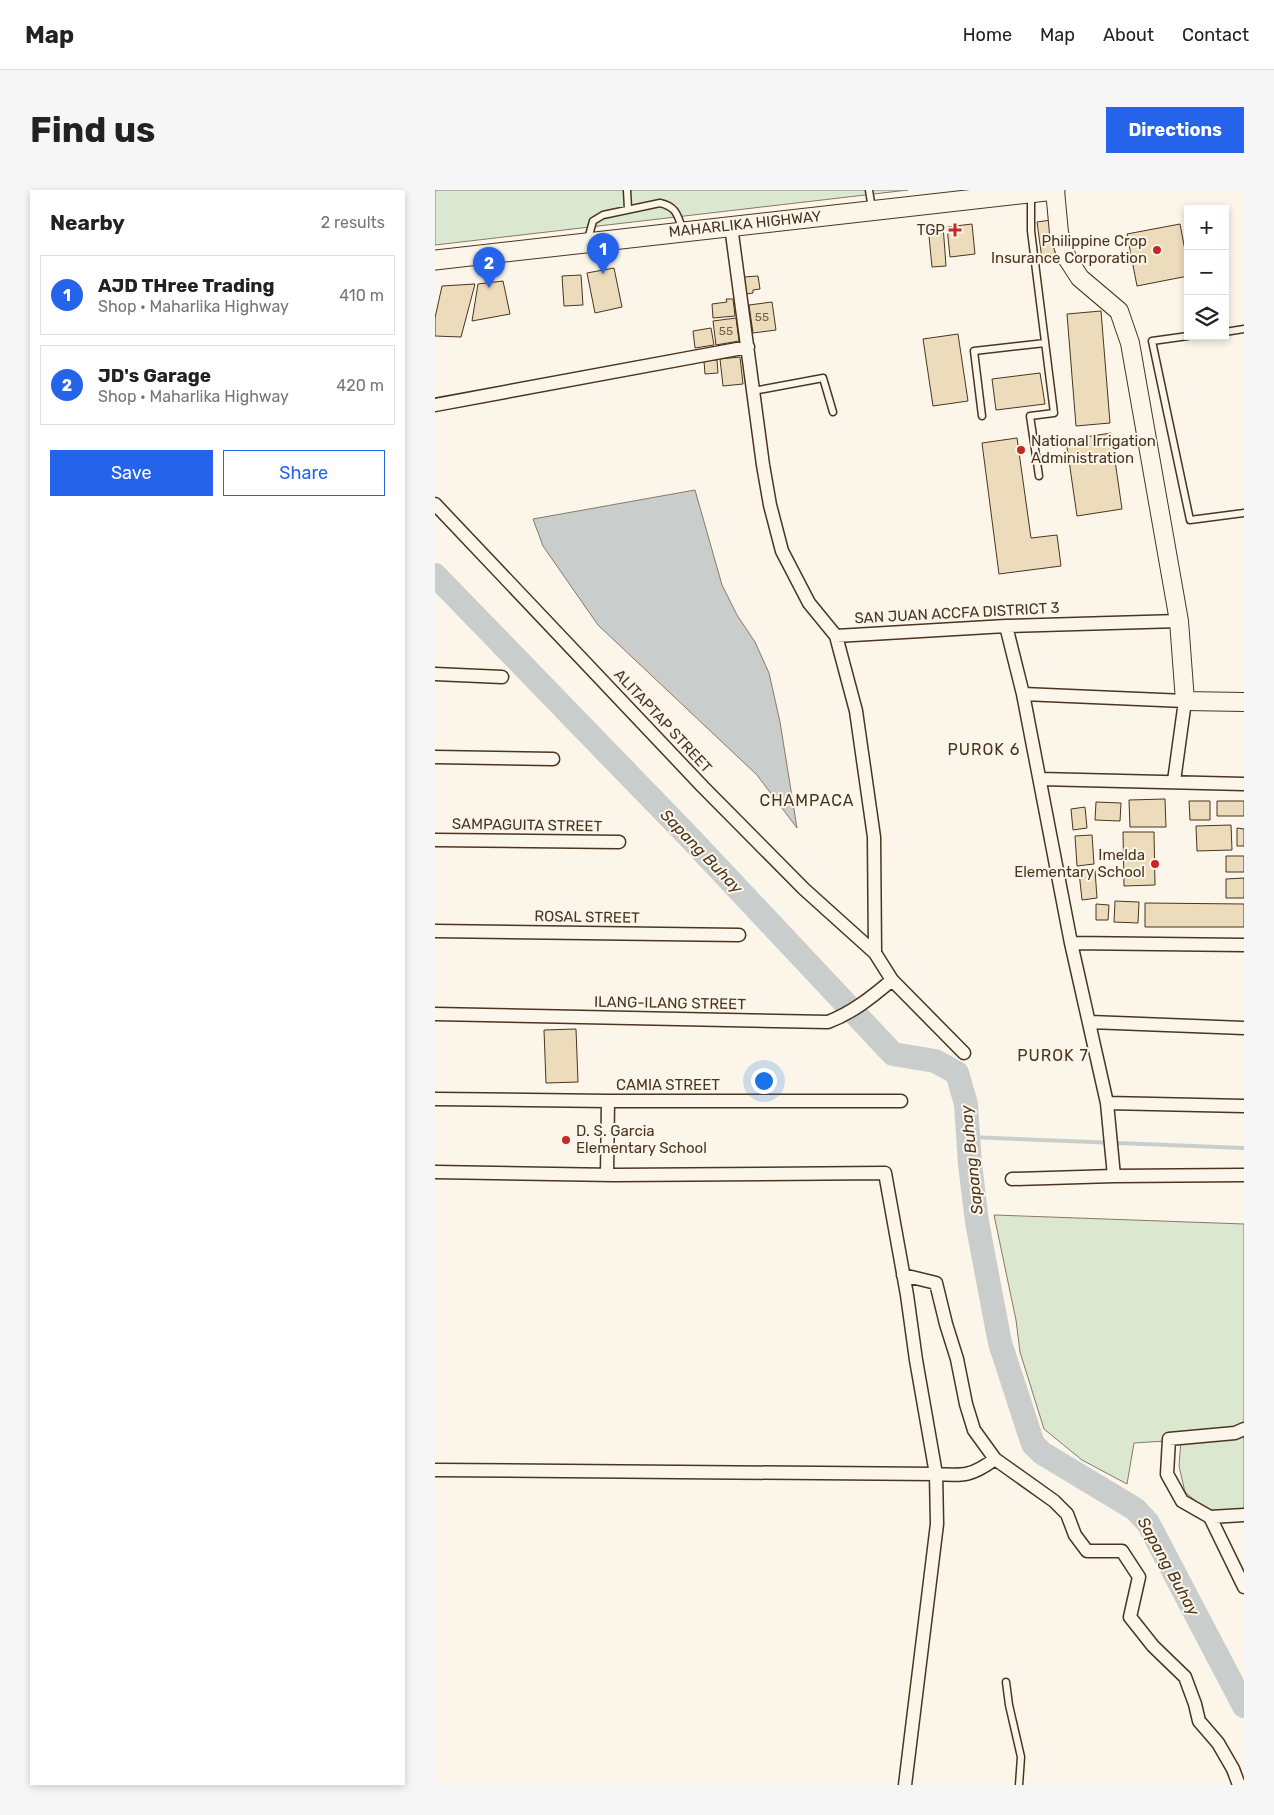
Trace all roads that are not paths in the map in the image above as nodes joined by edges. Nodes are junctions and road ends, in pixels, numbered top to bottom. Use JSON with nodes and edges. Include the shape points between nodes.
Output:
{"nodes":[{"id":1,"x":627,"y":190,"type":"edge"},
{"id":2,"x":869,"y":190,"type":"edge"},
{"id":3,"x":1055,"y":190,"type":"edge"},
{"id":4,"x":1025,"y":192,"type":"edge"},
{"id":5,"x":955,"y":195,"type":"edge"},
{"id":6,"x":628,"y":209,"type":"junction"},
{"id":7,"x":872,"y":210,"type":"junction"},
{"id":8,"x":731,"y":226,"type":"junction"},
{"id":9,"x":683,"y":231,"type":"junction"},
{"id":10,"x":587,"y":242,"type":"junction"},
{"id":11,"x":435,"y":260,"type":"edge"},
{"id":12,"x":1244,"y":329,"type":"edge"},
{"id":13,"x":1229,"y":331,"type":"edge"},
{"id":14,"x":1184,"y":337,"type":"edge"},
{"id":15,"x":1045,"y":343,"type":"junction"},
{"id":16,"x":748,"y":347,"type":"junction"},
{"id":17,"x":753,"y":391,"type":"junction"},
{"id":18,"x":435,"y":405,"type":"edge"},
{"id":19,"x":833,"y":412,"type":"dead end"},
{"id":20,"x":982,"y":416,"type":"dead end"},
{"id":21,"x":1039,"y":476,"type":"dead end"},
{"id":22,"x":435,"y":504,"type":"edge"},
{"id":23,"x":1244,"y":513,"type":"edge"},
{"id":24,"x":1179,"y":621,"type":"junction"},
{"id":25,"x":1006,"y":626,"type":"junction"},
{"id":26,"x":836,"y":636,"type":"junction"},
{"id":27,"x":435,"y":674,"type":"edge"},
{"id":28,"x":502,"y":677,"type":"dead end"},
{"id":29,"x":1023,"y":694,"type":"junction"},
{"id":30,"x":1185,"y":701,"type":"junction"},
{"id":31,"x":1244,"y":702,"type":"edge"},
{"id":32,"x":435,"y":757,"type":"edge"},
{"id":33,"x":553,"y":759,"type":"dead end"},
{"id":34,"x":1040,"y":779,"type":"junction"},
{"id":35,"x":1174,"y":782,"type":"junction"},
{"id":36,"x":1244,"y":784,"type":"edge"},
{"id":37,"x":435,"y":840,"type":"edge"},
{"id":38,"x":619,"y":842,"type":"dead end"},
{"id":39,"x":435,"y":931,"type":"edge"},
{"id":40,"x":739,"y":935,"type":"dead end"},
{"id":41,"x":1071,"y":943,"type":"junction"},
{"id":42,"x":1244,"y":945,"type":"edge"},
{"id":43,"x":875,"y":953,"type":"junction"},
{"id":44,"x":892,"y":980,"type":"junction"},
{"id":45,"x":435,"y":1014,"type":"edge"},
{"id":46,"x":1090,"y":1022,"type":"junction"},
{"id":47,"x":1244,"y":1028,"type":"edge"},
{"id":48,"x":964,"y":1053,"type":"dead end"},
{"id":49,"x":435,"y":1099,"type":"edge"},
{"id":50,"x":901,"y":1100,"type":"dead end"},
{"id":51,"x":608,"y":1101,"type":"junction"},
{"id":52,"x":1107,"y":1103,"type":"junction"},
{"id":53,"x":1244,"y":1106,"type":"edge"},
{"id":54,"x":435,"y":1172,"type":"edge"},
{"id":55,"x":607,"y":1175,"type":"junction"},
{"id":56,"x":1244,"y":1175,"type":"edge"},
{"id":57,"x":1114,"y":1176,"type":"junction"},
{"id":58,"x":1011,"y":1179,"type":"dead end"},
{"id":59,"x":903,"y":1276,"type":"junction"},
{"id":60,"x":1244,"y":1429,"type":"edge"},
{"id":61,"x":995,"y":1459,"type":"junction"},
{"id":62,"x":435,"y":1470,"type":"edge"},
{"id":63,"x":937,"y":1474,"type":"junction"},
{"id":64,"x":1244,"y":1516,"type":"edge"},
{"id":65,"x":1210,"y":1517,"type":"junction"},
{"id":66,"x":1241,"y":1571,"type":"edge"},
{"id":67,"x":1244,"y":1587,"type":"edge"},
{"id":68,"x":1006,"y":1682,"type":"dead end"},
{"id":69,"x":905,"y":1785,"type":"edge"},
{"id":70,"x":1019,"y":1785,"type":"edge"},
{"id":71,"x":1239,"y":1785,"type":"edge"}],
"edges":[{"from":1,"to":6,"type":"lane"},
{"from":2,"to":7,"type":"lane"},
{"from":3,"to":4,"type":"main road","name":"MAHARLIKA HIGHWAY"},
{"from":3,"to":24,"type":"street","via":[[1059,233],[1067,258],[1080,278],[1119,311],[1130,343]]},
{"from":4,"to":5,"type":"main road","name":"MAHARLIKA HIGHWAY"},
{"from":4,"to":15,"type":"lane"},
{"from":5,"to":7,"type":"main road","name":"MAHARLIKA HIGHWAY"},
{"from":6,"to":9,"type":"lane","via":[[660,203],[670,205]]},
{"from":6,"to":10,"type":"lane","via":[[593,221]]},
{"from":7,"to":8,"type":"main road","name":"MAHARLIKA HIGHWAY"},
{"from":8,"to":9,"type":"main road","name":"MAHARLIKA HIGHWAY"},
{"from":8,"to":16,"type":"street","name":"SAN JUAN ACCFA DISTRICT 3"},
{"from":9,"to":10,"type":"main road","name":"MAHARLIKA HIGHWAY"},
{"from":10,"to":11,"type":"main road","name":"MAHARLIKA HIGHWAY"},
{"from":12,"to":13,"type":"lane"},
{"from":14,"to":23,"type":"lane","via":[[1153,341],[1190,520]]},
{"from":15,"to":20,"type":"lane","via":[[974,351]]},
{"from":15,"to":21,"type":"lane","via":[[1054,413],[1030,416]]},
{"from":16,"to":17,"type":"street","name":"SAN JUAN ACCFA DISTRICT 3"},
{"from":16,"to":18,"type":"street"},
{"from":17,"to":19,"type":"lane","via":[[823,378]]},
{"from":17,"to":26,"type":"street","name":"SAN JUAN ACCFA DISTRICT 3","via":[[770,505],[782,551],[809,602]]},
{"from":22,"to":43,"type":"street","name":"ALITAPTAP STREET","via":[[703,786],[804,889]]},
{"from":24,"to":25,"type":"street","name":"SAN JUAN ACCFA DISTRICT 3"},
{"from":24,"to":30,"type":"street"},
{"from":25,"to":26,"type":"street","name":"SAN JUAN ACCFA DISTRICT 3"},
{"from":25,"to":29,"type":"street"},
{"from":26,"to":43,"type":"street","via":[[857,711],[874,837]]},
{"from":27,"to":28,"type":"street"},
{"from":29,"to":30,"type":"street"},
{"from":29,"to":34,"type":"street"},
{"from":30,"to":31,"type":"street"},
{"from":30,"to":35,"type":"street"},
{"from":32,"to":33,"type":"street"},
{"from":34,"to":35,"type":"street"},
{"from":34,"to":41,"type":"street"},
{"from":35,"to":36,"type":"street"},
{"from":37,"to":38,"type":"street","name":"SAMPAGUITA STREET"},
{"from":39,"to":40,"type":"street","name":"ROSAL STREET"},
{"from":41,"to":42,"type":"street"},
{"from":41,"to":46,"type":"street"},
{"from":43,"to":44,"type":"street","name":"ALITAPTAP STREET"},
{"from":44,"to":45,"type":"street","name":"ILANG-ILANG STREET","via":[[868,1000],[828,1022]]},
{"from":44,"to":48,"type":"street","name":"ALITAPTAP STREET"},
{"from":46,"to":47,"type":"street"},
{"from":46,"to":52,"type":"street"},
{"from":49,"to":51,"type":"street","name":"CAMIA STREET"},
{"from":50,"to":51,"type":"street","name":"CAMIA STREET"},
{"from":51,"to":55,"type":"street"},
{"from":52,"to":53,"type":"street"},
{"from":52,"to":57,"type":"street"},
{"from":54,"to":55,"type":"street"},
{"from":55,"to":59,"type":"street","via":[[885,1173]]},
{"from":56,"to":57,"type":"street"},
{"from":57,"to":58,"type":"street"},
{"from":59,"to":61,"type":"street","via":[[936,1283],[957,1359],[965,1404],[974,1430]]},
{"from":59,"to":63,"type":"street"},
{"from":60,"to":65,"type":"street","via":[[1235,1433],[1169,1439],[1167,1474],[1182,1501]]},
{"from":61,"to":63,"type":"street","via":[[980,1470],[961,1476]]},
{"from":61,"to":71,"type":"street","via":[[1067,1514],[1075,1535],[1087,1551],[1123,1551],[1139,1578],[1130,1617],[1153,1646],[1185,1677],[1199,1721],[1218,1744]]},
{"from":62,"to":63,"type":"street"},
{"from":63,"to":69,"type":"street","via":[[937,1524]]},
{"from":64,"to":65,"type":"street"},
{"from":65,"to":66,"type":"street"},
{"from":66,"to":67,"type":"street"},
{"from":68,"to":70,"type":"lane","via":[[1021,1757]]}]}
